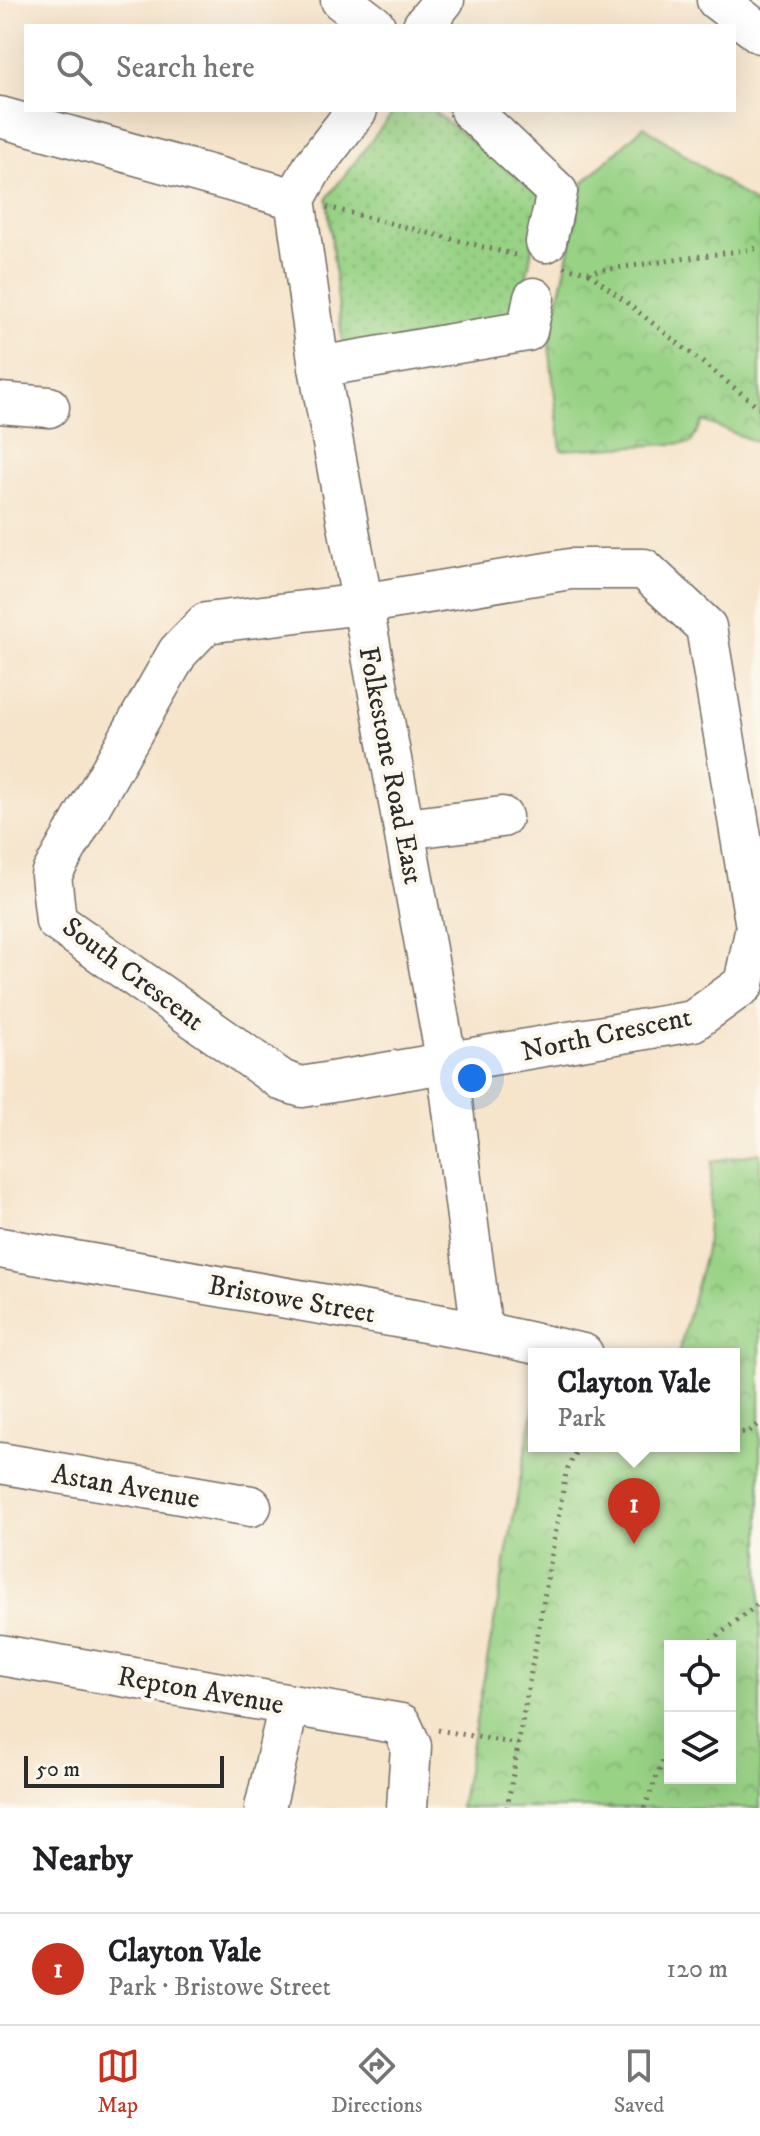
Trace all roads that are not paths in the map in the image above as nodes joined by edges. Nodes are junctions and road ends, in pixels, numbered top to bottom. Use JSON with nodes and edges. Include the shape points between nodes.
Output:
{"nodes":[{"id":1,"x":341,"y":0,"type":"edge"},
{"id":2,"x":444,"y":0,"type":"edge"},
{"id":3,"x":717,"y":0,"type":"edge"},
{"id":4,"x":372,"y":24,"type":"edge"},
{"id":5,"x":425,"y":24,"type":"edge"},
{"id":6,"x":760,"y":33,"type":"edge"},
{"id":7,"x":355,"y":112,"type":"edge"},
{"id":8,"x":472,"y":112,"type":"edge"},
{"id":9,"x":0,"y":117,"type":"edge"},
{"id":10,"x":295,"y":199,"type":"junction"},
{"id":11,"x":546,"y":242,"type":"dead end"},
{"id":12,"x":534,"y":298,"type":"dead end"},
{"id":13,"x":319,"y":367,"type":"junction"},
{"id":14,"x":0,"y":403,"type":"edge"},
{"id":15,"x":49,"y":407,"type":"dead end"},
{"id":16,"x":362,"y":604,"type":"junction"},
{"id":17,"x":502,"y":817,"type":"dead end"},
{"id":18,"x":405,"y":829,"type":"junction"},
{"id":19,"x":447,"y":1064,"type":"junction"},
{"id":20,"x":0,"y":1248,"type":"edge"},
{"id":21,"x":482,"y":1332,"type":"junction"},
{"id":22,"x":555,"y":1348,"type":"edge"},
{"id":23,"x":0,"y":1463,"type":"edge"},
{"id":24,"x":251,"y":1506,"type":"dead end"},
{"id":25,"x":0,"y":1655,"type":"edge"},
{"id":26,"x":289,"y":1705,"type":"junction"},
{"id":27,"x":265,"y":1808,"type":"edge"},
{"id":28,"x":407,"y":1808,"type":"edge"}],
"edges":[{"from":1,"to":4,"type":"street"},
{"from":2,"to":5,"type":"street"},
{"from":3,"to":6,"type":"street"},
{"from":7,"to":10,"type":"street"},
{"from":8,"to":11,"type":"street","via":[[557,192]]},
{"from":9,"to":10,"type":"street"},
{"from":10,"to":13,"type":"street","name":"Folkestone Road East"},
{"from":12,"to":13,"type":"street","via":[[527,331]]},
{"from":13,"to":16,"type":"street","name":"Folkestone Road East"},
{"from":14,"to":15,"type":"street"},
{"from":16,"to":18,"type":"street","name":"Folkestone Road East"},
{"from":16,"to":19,"type":"street","name":"South Crescent","via":[[206,623],[178,652],[51,875],[56,921],[283,1081],[302,1087]]},
{"from":16,"to":19,"type":"street","name":"North Crescent","via":[[570,569],[644,569],[706,627],[756,927],[744,984],[693,1021]]},
{"from":17,"to":18,"type":"street"},
{"from":18,"to":19,"type":"street","name":"Folkestone Road East"},
{"from":19,"to":21,"type":"street","name":"Folkestone Road East"},
{"from":20,"to":21,"type":"street","name":"Bristowe Street"},
{"from":21,"to":22,"type":"street","name":"Bristowe Street"},
{"from":23,"to":24,"type":"street","name":"Astan Avenue"},
{"from":25,"to":26,"type":"street","name":"Repton Avenue"},
{"from":26,"to":27,"type":"street"},
{"from":26,"to":28,"type":"street","name":"Repton Avenue","via":[[401,1724],[411,1746]]}]}
